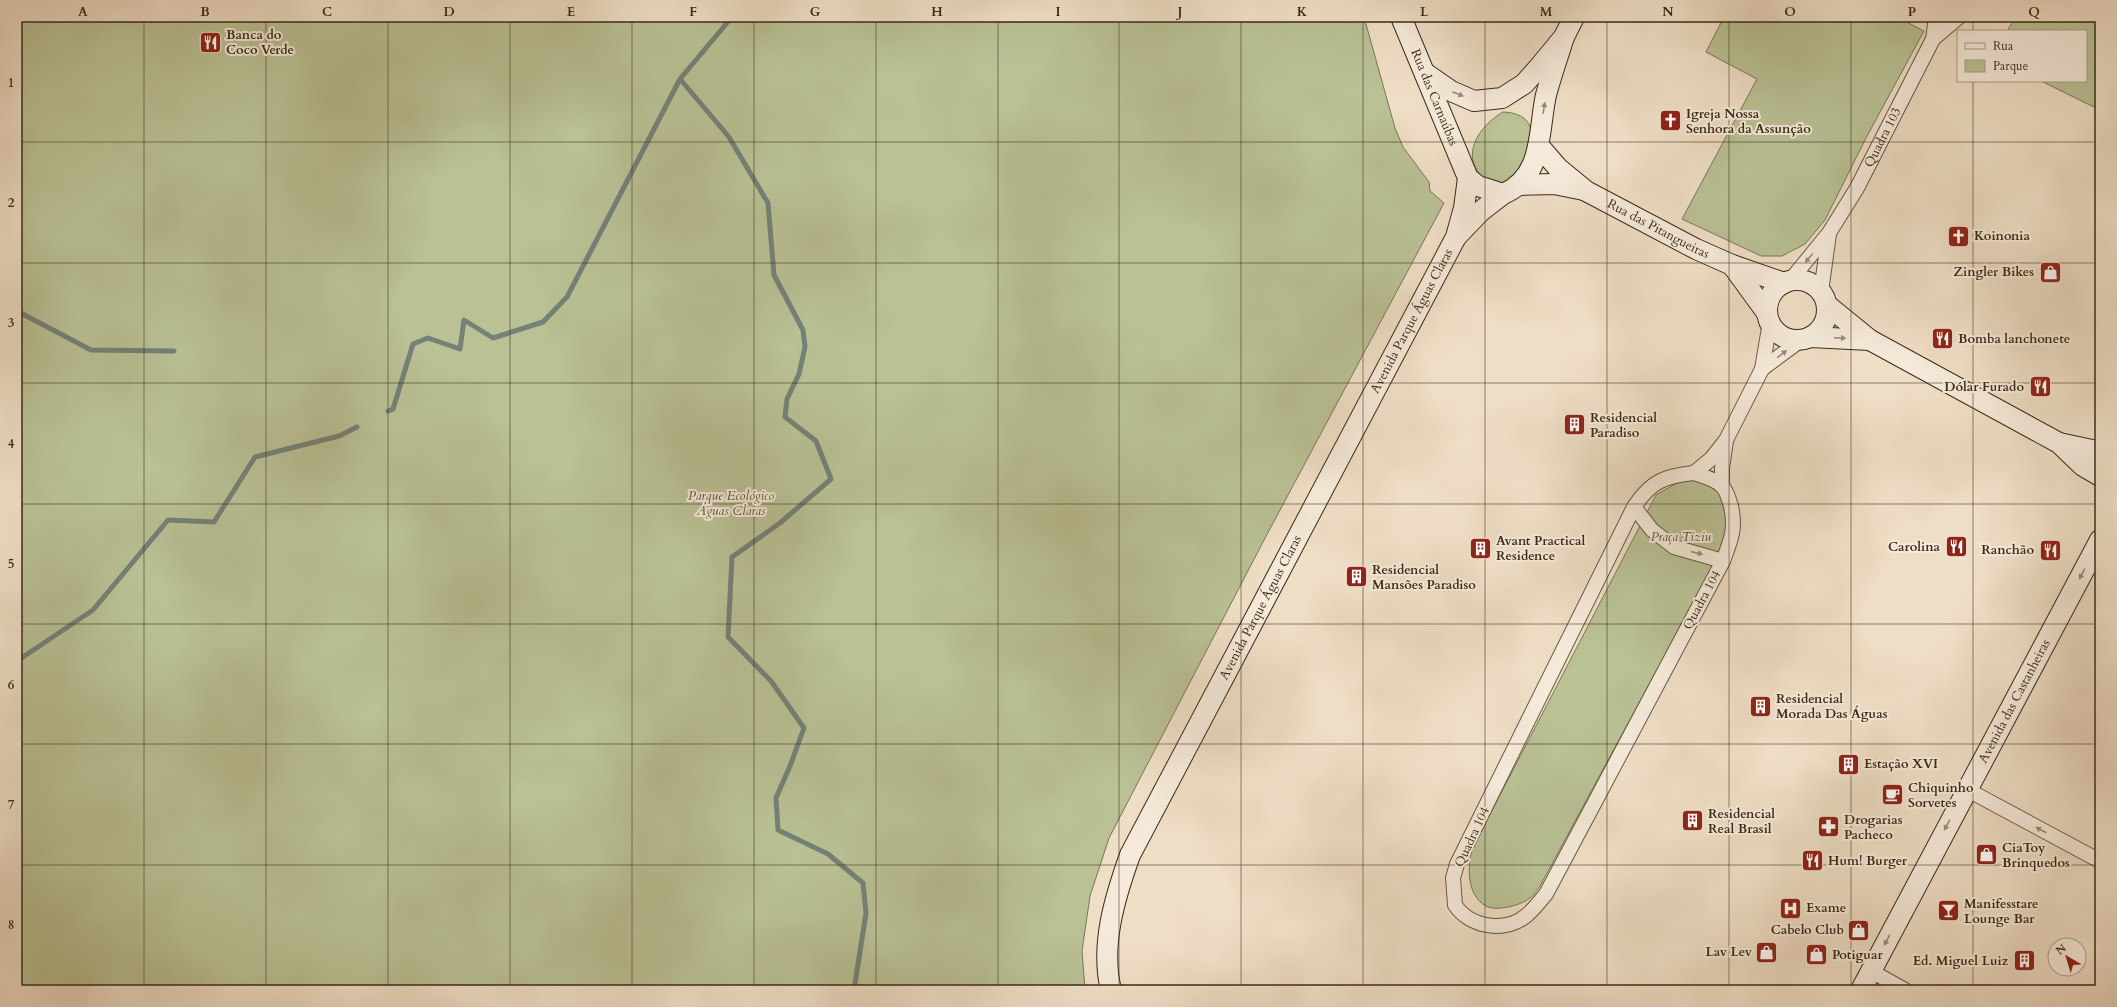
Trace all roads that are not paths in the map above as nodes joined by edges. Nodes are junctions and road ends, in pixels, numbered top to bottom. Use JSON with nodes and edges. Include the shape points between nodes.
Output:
{"nodes":[{"id":1,"x":1400,"y":17,"type":"edge"},
{"id":2,"x":1574,"y":17,"type":"edge"},
{"id":3,"x":1936,"y":17,"type":"edge"},
{"id":4,"x":1960,"y":17,"type":"edge"},
{"id":5,"x":1564,"y":36,"type":"junction"},
{"id":6,"x":1933,"y":39,"type":"junction"},
{"id":7,"x":1425,"y":73,"type":"junction"},
{"id":8,"x":1539,"y":146,"type":"junction"},
{"id":9,"x":1468,"y":178,"type":"junction"},
{"id":10,"x":1511,"y":189,"type":"junction"},
{"id":11,"x":1586,"y":191,"type":"junction"},
{"id":12,"x":1829,"y":233,"type":"junction"},
{"id":13,"x":1456,"y":237,"type":"junction"},
{"id":14,"x":1732,"y":265,"type":"junction"},
{"id":15,"x":1786,"y":283,"type":"junction"},
{"id":16,"x":1824,"y":299,"type":"junction"},
{"id":17,"x":1768,"y":318,"type":"junction"},
{"id":18,"x":1805,"y":339,"type":"junction"},
{"id":19,"x":1870,"y":340,"type":"junction"},
{"id":20,"x":1762,"y":369,"type":"junction"},
{"id":21,"x":1726,"y":440,"type":"junction"},
{"id":22,"x":2059,"y":443,"type":"junction"},
{"id":23,"x":2100,"y":454,"type":"edge"},
{"id":24,"x":1694,"y":473,"type":"junction"},
{"id":25,"x":2100,"y":476,"type":"edge"},
{"id":26,"x":1722,"y":486,"type":"junction"},
{"id":27,"x":1634,"y":507,"type":"junction"},
{"id":28,"x":2100,"y":540,"type":"edge"},
{"id":29,"x":1723,"y":561,"type":"junction"},
{"id":30,"x":1966,"y":789,"type":"junction"},
{"id":31,"x":2100,"y":861,"type":"edge"},
{"id":32,"x":1870,"y":971,"type":"junction"},
{"id":33,"x":1111,"y":990,"type":"edge"},
{"id":34,"x":1861,"y":990,"type":"edge"},
{"id":35,"x":1905,"y":990,"type":"edge"}],
"edges":[{"from":1,"to":7,"type":"street","name":"Rua das Carnaúbas"},
{"from":2,"to":5,"type":"street"},
{"from":3,"to":6,"type":"street","name":"Quadra 103"},
{"from":4,"to":6,"type":"street","name":"Quadra 103"},
{"from":7,"to":5,"type":"street","one_way":true,"via":[[1451,92],[1474,101],[1502,98],[1524,84]]},
{"from":8,"to":5,"type":"street","one_way":true,"via":[[1546,96]]},
{"from":6,"to":12,"type":"street","name":"Quadra 103","via":[[1857,188]]},
{"from":7,"to":9,"type":"street","name":"Rua das Carnaúbas"},
{"from":8,"to":10,"type":"street","name":"Avenida Parque Águas Claras","via":[[1532,168]]},
{"from":8,"to":11,"type":"street","name":"Rua das Pitangueiras","via":[[1558,168]]},
{"from":9,"to":10,"type":"street","name":"Rua das Pitangueiras","via":[[1478,186]]},
{"from":9,"to":13,"type":"street","name":"Avenida Parque Águas Claras","via":[[1464,208]]},
{"from":10,"to":11,"type":"street","name":"Rua das Pitangueiras","via":[[1554,184]]},
{"from":10,"to":13,"type":"street","name":"Avenida Parque Águas Claras","via":[[1481,211]]},
{"from":11,"to":14,"type":"street","name":"Rua das Pitangueiras","via":[[1696,249]]},
{"from":12,"to":15,"type":"street","name":"Quadra 103","one_way":true},
{"from":12,"to":16,"type":"street","name":"Quadra 103"},
{"from":13,"to":33,"type":"street","name":"Avenida Parque Águas Claras","via":[[1130,855],[1110,931],[1107,957]]},
{"from":14,"to":15,"type":"street","name":"Rua das Pitangueiras"},
{"from":14,"to":17,"type":"street","name":"Rua das Pitangueiras"},
{"from":15,"to":16,"type":"street","via":[[1810,283]]},
{"from":15,"to":17,"type":"street","via":[[1771,295]]},
{"from":16,"to":18,"type":"street","via":[[1827,315],[1824,324],[1818,332]]},
{"from":16,"to":19,"type":"street"},
{"from":17,"to":18,"type":"street","via":[[1774,330],[1782,336]]},
{"from":17,"to":20,"type":"street","name":"Quadra 104"},
{"from":18,"to":19,"type":"street","one_way":true},
{"from":20,"to":18,"type":"street","name":"Quadra 104","one_way":true},
{"from":19,"to":22,"type":"street"},
{"from":20,"to":21,"type":"street","name":"Quadra 104"},
{"from":21,"to":24,"type":"street","name":"Quadra 104","via":[[1711,459]]},
{"from":21,"to":26,"type":"street","name":"Quadra 104"},
{"from":22,"to":23,"type":"street"},
{"from":22,"to":25,"type":"street","via":[[2083,466]]},
{"from":24,"to":26,"type":"street","name":"Quadra 104","via":[[1708,477]]},
{"from":24,"to":27,"type":"street","name":"Quadra 104","via":[[1675,475],[1654,484],[1644,492]]},
{"from":26,"to":29,"type":"street","name":"Quadra 104","via":[[1729,499],[1734,521],[1732,536]]},
{"from":27,"to":29,"type":"street","name":"Quadra 104","one_way":true,"via":[[1652,530],[1674,547]]},
{"from":27,"to":29,"type":"street","name":"Quadra 104","via":[[1457,864],[1453,878],[1455,905],[1477,923],[1488,926],[1512,925],[1527,916],[1546,894]]},
{"from":28,"to":30,"type":"street","name":"Avenida das Castanheiras","one_way":true},
{"from":31,"to":30,"type":"street","one_way":true},
{"from":30,"to":32,"type":"street","name":"Avenida das Castanheiras","one_way":true},
{"from":32,"to":34,"type":"street","name":"Avenida das Castanheiras"},
{"from":32,"to":35,"type":"street"}]}
